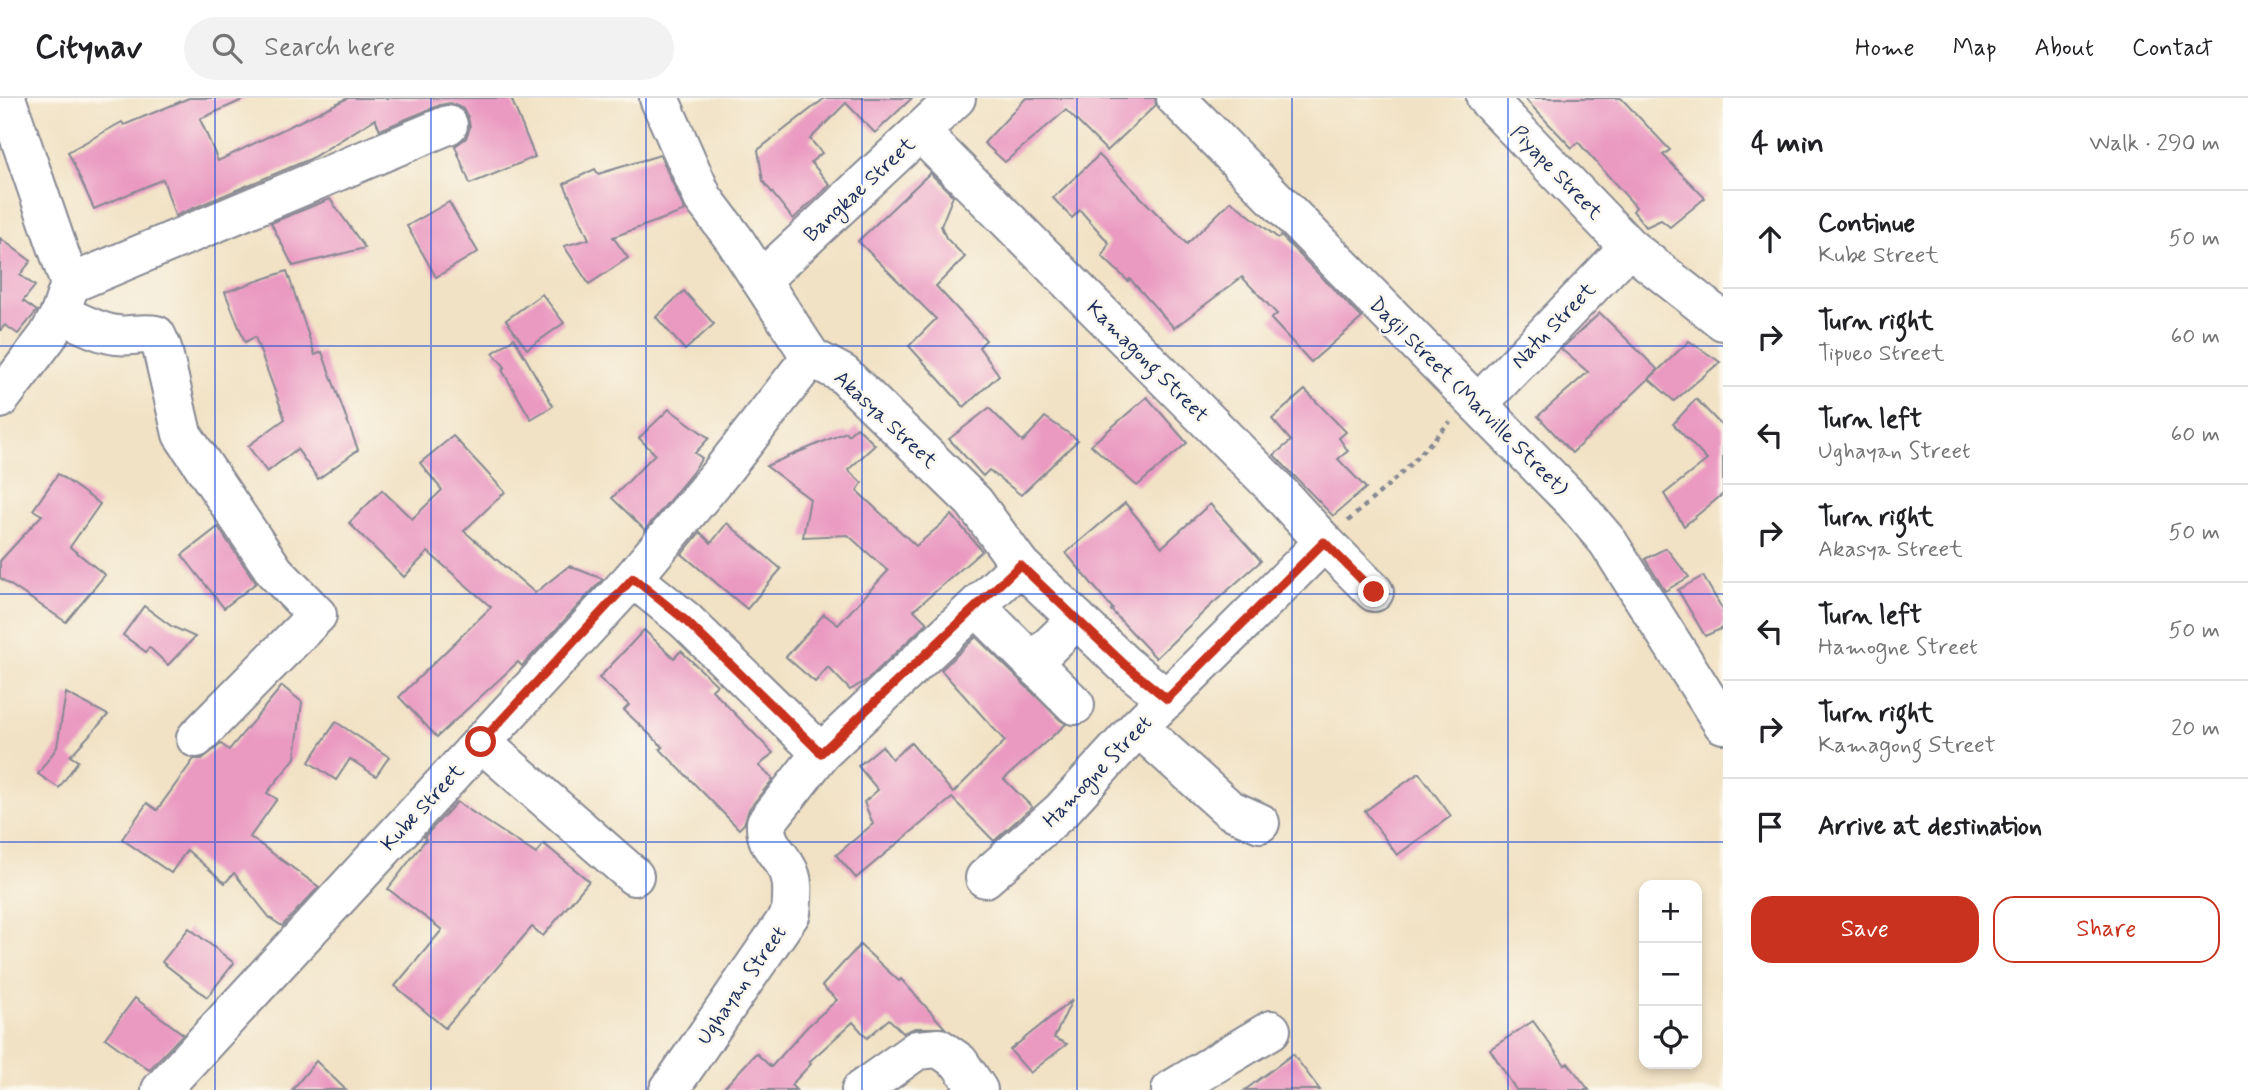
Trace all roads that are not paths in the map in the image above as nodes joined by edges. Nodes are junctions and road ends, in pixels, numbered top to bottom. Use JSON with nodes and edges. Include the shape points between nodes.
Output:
{"nodes":[{"id":1,"x":6,"y":98,"type":"edge"},
{"id":2,"x":659,"y":98,"type":"edge"},
{"id":3,"x":956,"y":98,"type":"edge"},
{"id":4,"x":1176,"y":98,"type":"edge"},
{"id":5,"x":1486,"y":98,"type":"edge"},
{"id":6,"x":448,"y":125,"type":"dead end"},
{"id":7,"x":920,"y":132,"type":"junction"},
{"id":8,"x":1629,"y":247,"type":"junction"},
{"id":9,"x":761,"y":280,"type":"junction"},
{"id":10,"x":65,"y":299,"type":"junction"},
{"id":11,"x":1723,"y":321,"type":"edge"},
{"id":12,"x":811,"y":357,"type":"junction"},
{"id":13,"x":0,"y":399,"type":"edge"},
{"id":14,"x":1475,"y":401,"type":"junction"},
{"id":15,"x":1324,"y":542,"type":"junction"},
{"id":16,"x":1020,"y":565,"type":"junction"},
{"id":17,"x":633,"y":578,"type":"junction"},
{"id":18,"x":1374,"y":592,"type":"dead end"},
{"id":19,"x":1077,"y":619,"type":"junction"},
{"id":20,"x":990,"y":620,"type":"dead end"},
{"id":21,"x":1032,"y":663,"type":"junction"},
{"id":22,"x":1167,"y":699,"type":"junction"},
{"id":23,"x":1074,"y":705,"type":"dead end"},
{"id":24,"x":1723,"y":724,"type":"edge"},
{"id":25,"x":1138,"y":727,"type":"junction"},
{"id":26,"x":196,"y":738,"type":"dead end"},
{"id":27,"x":481,"y":742,"type":"junction"},
{"id":28,"x":821,"y":753,"type":"junction"},
{"id":29,"x":1260,"y":823,"type":"dead end"},
{"id":30,"x":634,"y":876,"type":"dead end"},
{"id":31,"x":985,"y":878,"type":"dead end"},
{"id":32,"x":1271,"y":1030,"type":"dead end"},
{"id":33,"x":161,"y":1090,"type":"edge"},
{"id":34,"x":669,"y":1090,"type":"edge"},
{"id":35,"x":861,"y":1090,"type":"edge"},
{"id":36,"x":978,"y":1090,"type":"edge"},
{"id":37,"x":1171,"y":1090,"type":"edge"}],
"edges":[{"from":1,"to":10,"type":"street"},
{"from":2,"to":9,"type":"street","name":"Akasya Street","via":[[703,198]]},
{"from":3,"to":7,"type":"street","name":"Bangkae Street"},
{"from":4,"to":14,"type":"street","name":"Dagil Street (Marville Street)"},
{"from":5,"to":8,"type":"street","name":"Piyape Street"},
{"from":6,"to":10,"type":"street"},
{"from":7,"to":9,"type":"street","name":"Bangkae Street"},
{"from":7,"to":15,"type":"street","name":"Kamagong Street"},
{"from":8,"to":11,"type":"street","name":"Piyape Street"},
{"from":8,"to":14,"type":"street","name":"Natu Street"},
{"from":9,"to":12,"type":"street","name":"Akasya Street"},
{"from":10,"to":13,"type":"street","via":[[48,336]]},
{"from":10,"to":26,"type":"street","via":[[106,332],[156,335],[182,434],[275,572],[317,615]]},
{"from":12,"to":16,"type":"street","name":"Akasya Street","via":[[843,374],[974,502]]},
{"from":12,"to":17,"type":"street","name":"Kube Street"},
{"from":14,"to":24,"type":"street","name":"Dagil Street (Marville Street)","via":[[1608,542]]},
{"from":15,"to":18,"type":"street","name":"Kamagong Street"},
{"from":15,"to":22,"type":"street","name":"Hamogne Street"},
{"from":16,"to":19,"type":"street","name":"Akasya Street"},
{"from":16,"to":28,"type":"street","name":"Ughayan Street"},
{"from":17,"to":27,"type":"street","name":"Kube Street"},
{"from":17,"to":28,"type":"street","via":[[685,620]]},
{"from":19,"to":21,"type":"street"},
{"from":19,"to":22,"type":"street","name":"Akasya Street"},
{"from":20,"to":21,"type":"street"},
{"from":21,"to":23,"type":"street"},
{"from":22,"to":25,"type":"street","name":"Hamogne Street"},
{"from":25,"to":29,"type":"street","via":[[1229,809]]},
{"from":25,"to":31,"type":"street","name":"Hamogne Street","via":[[1061,811]]},
{"from":27,"to":30,"type":"street"},
{"from":27,"to":33,"type":"street","name":"Kube Street"},
{"from":28,"to":34,"type":"street","name":"Ughayan Street","via":[[766,823],[770,846],[788,870],[793,890],[791,913]]},
{"from":32,"to":37,"type":"street"},
{"from":35,"to":36,"type":"street","via":[[917,1050],[939,1048],[958,1062]]}]}
